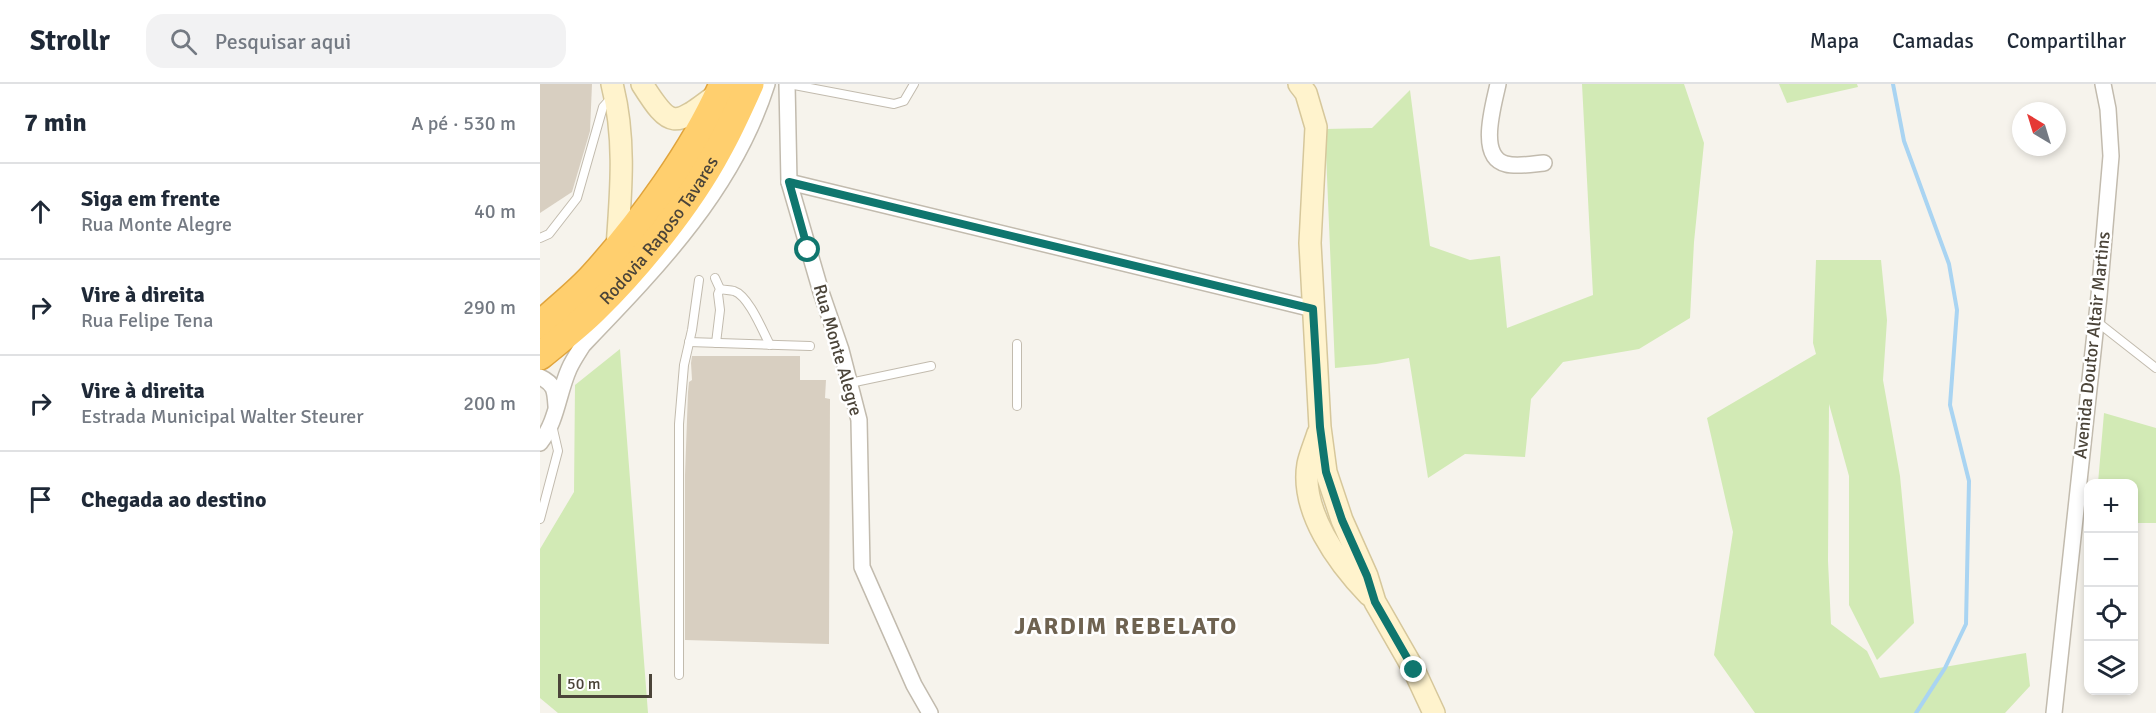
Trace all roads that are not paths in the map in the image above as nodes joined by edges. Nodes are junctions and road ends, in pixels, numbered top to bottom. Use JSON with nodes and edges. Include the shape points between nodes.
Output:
{"nodes":[{"id":1,"x":642,"y":84,"type":"edge"},
{"id":2,"x":767,"y":84,"type":"edge"},
{"id":3,"x":914,"y":84,"type":"edge"},
{"id":4,"x":1299,"y":84,"type":"edge"},
{"id":5,"x":1498,"y":84,"type":"edge"},
{"id":6,"x":2103,"y":84,"type":"edge"},
{"id":7,"x":721,"y":88,"type":"edge"},
{"id":8,"x":788,"y":88,"type":"edge"},
{"id":9,"x":613,"y":89,"type":"edge"},
{"id":10,"x":755,"y":94,"type":"edge"},
{"id":11,"x":1544,"y":163,"type":"dead end"},
{"id":12,"x":789,"y":182,"type":"junction"},
{"id":13,"x":540,"y":238,"type":"edge"},
{"id":14,"x":617,"y":247,"type":"junction"},
{"id":15,"x":715,"y":278,"type":"dead end"},
{"id":16,"x":699,"y":280,"type":"dead end"},
{"id":17,"x":720,"y":288,"type":"junction"},
{"id":18,"x":1313,"y":309,"type":"junction"},
{"id":19,"x":2096,"y":321,"type":"junction"},
{"id":20,"x":540,"y":325,"type":"edge"},
{"id":21,"x":689,"y":342,"type":"junction"},
{"id":22,"x":716,"y":343,"type":"junction"},
{"id":23,"x":1017,"y":344,"type":"dead end"},
{"id":24,"x":770,"y":345,"type":"junction"},
{"id":25,"x":810,"y":346,"type":"dead end"},
{"id":26,"x":540,"y":356,"type":"edge"},
{"id":27,"x":931,"y":366,"type":"dead end"},
{"id":28,"x":2156,"y":368,"type":"edge"},
{"id":29,"x":540,"y":378,"type":"edge"},
{"id":30,"x":850,"y":383,"type":"junction"},
{"id":31,"x":1017,"y":406,"type":"dead end"},
{"id":32,"x":554,"y":417,"type":"junction"},
{"id":33,"x":540,"y":443,"type":"edge"},
{"id":34,"x":540,"y":519,"type":"edge"},
{"id":35,"x":679,"y":675,"type":"dead end"},
{"id":36,"x":930,"y":713,"type":"edge"},
{"id":37,"x":1434,"y":713,"type":"edge"},
{"id":38,"x":2054,"y":713,"type":"edge"}],
"edges":[{"from":1,"to":7,"type":"street","via":[[665,117],[675,119],[689,116]]},
{"from":2,"to":10,"type":"street"},
{"from":3,"to":8,"type":"lane","via":[[904,101],[894,104]]},
{"from":4,"to":18,"type":"street","via":[[1317,127],[1310,243]]},
{"from":5,"to":11,"type":"street","via":[[1489,145],[1496,158],[1506,164]]},
{"from":6,"to":19,"type":"street","name":"Avenida Doutor Altair Martins","via":[[2110,156]]},
{"from":7,"to":14,"type":"highway","name":"Rodovia Raposo Tavares","via":[[697,135],[656,198]]},
{"from":8,"to":10,"type":"street"},
{"from":8,"to":12,"type":"street","name":"Rua Monte Alegre"},
{"from":9,"to":13,"type":"lane","via":[[603,107],[577,198],[549,234]]},
{"from":9,"to":14,"type":"street","via":[[623,168]]},
{"from":10,"to":26,"type":"highway","name":"Rodovia Raposo Tavares","via":[[689,196],[626,277]]},
{"from":10,"to":32,"type":"street","via":[[749,133],[725,175],[657,268],[574,357]]},
{"from":12,"to":18,"type":"street"},
{"from":12,"to":30,"type":"street","name":"Rua Monte Alegre"},
{"from":14,"to":20,"type":"highway","name":"Rodovia Raposo Tavares","via":[[593,276]]},
{"from":15,"to":17,"type":"lane"},
{"from":16,"to":21,"type":"lane"},
{"from":17,"to":22,"type":"lane"},
{"from":17,"to":24,"type":"lane","via":[[739,294],[755,314]]},
{"from":18,"to":37,"type":"street","via":[[1320,427],[1308,465],[1313,509],[1334,553],[1375,602]]},
{"from":19,"to":28,"type":"lane"},
{"from":19,"to":38,"type":"street","name":"Avenida Doutor Altair Martins"},
{"from":21,"to":22,"type":"lane"},
{"from":21,"to":35,"type":"lane","via":[[679,424]]},
{"from":22,"to":24,"type":"lane"},
{"from":23,"to":31,"type":"lane"},
{"from":24,"to":25,"type":"lane"},
{"from":27,"to":30,"type":"lane"},
{"from":29,"to":32,"type":"street","via":[[550,382],[554,389]]},
{"from":30,"to":36,"type":"street","name":"Rua Monte Alegre","via":[[859,420],[862,567]]},
{"from":32,"to":33,"type":"street"},
{"from":32,"to":34,"type":"lane","via":[[558,451]]}]}
